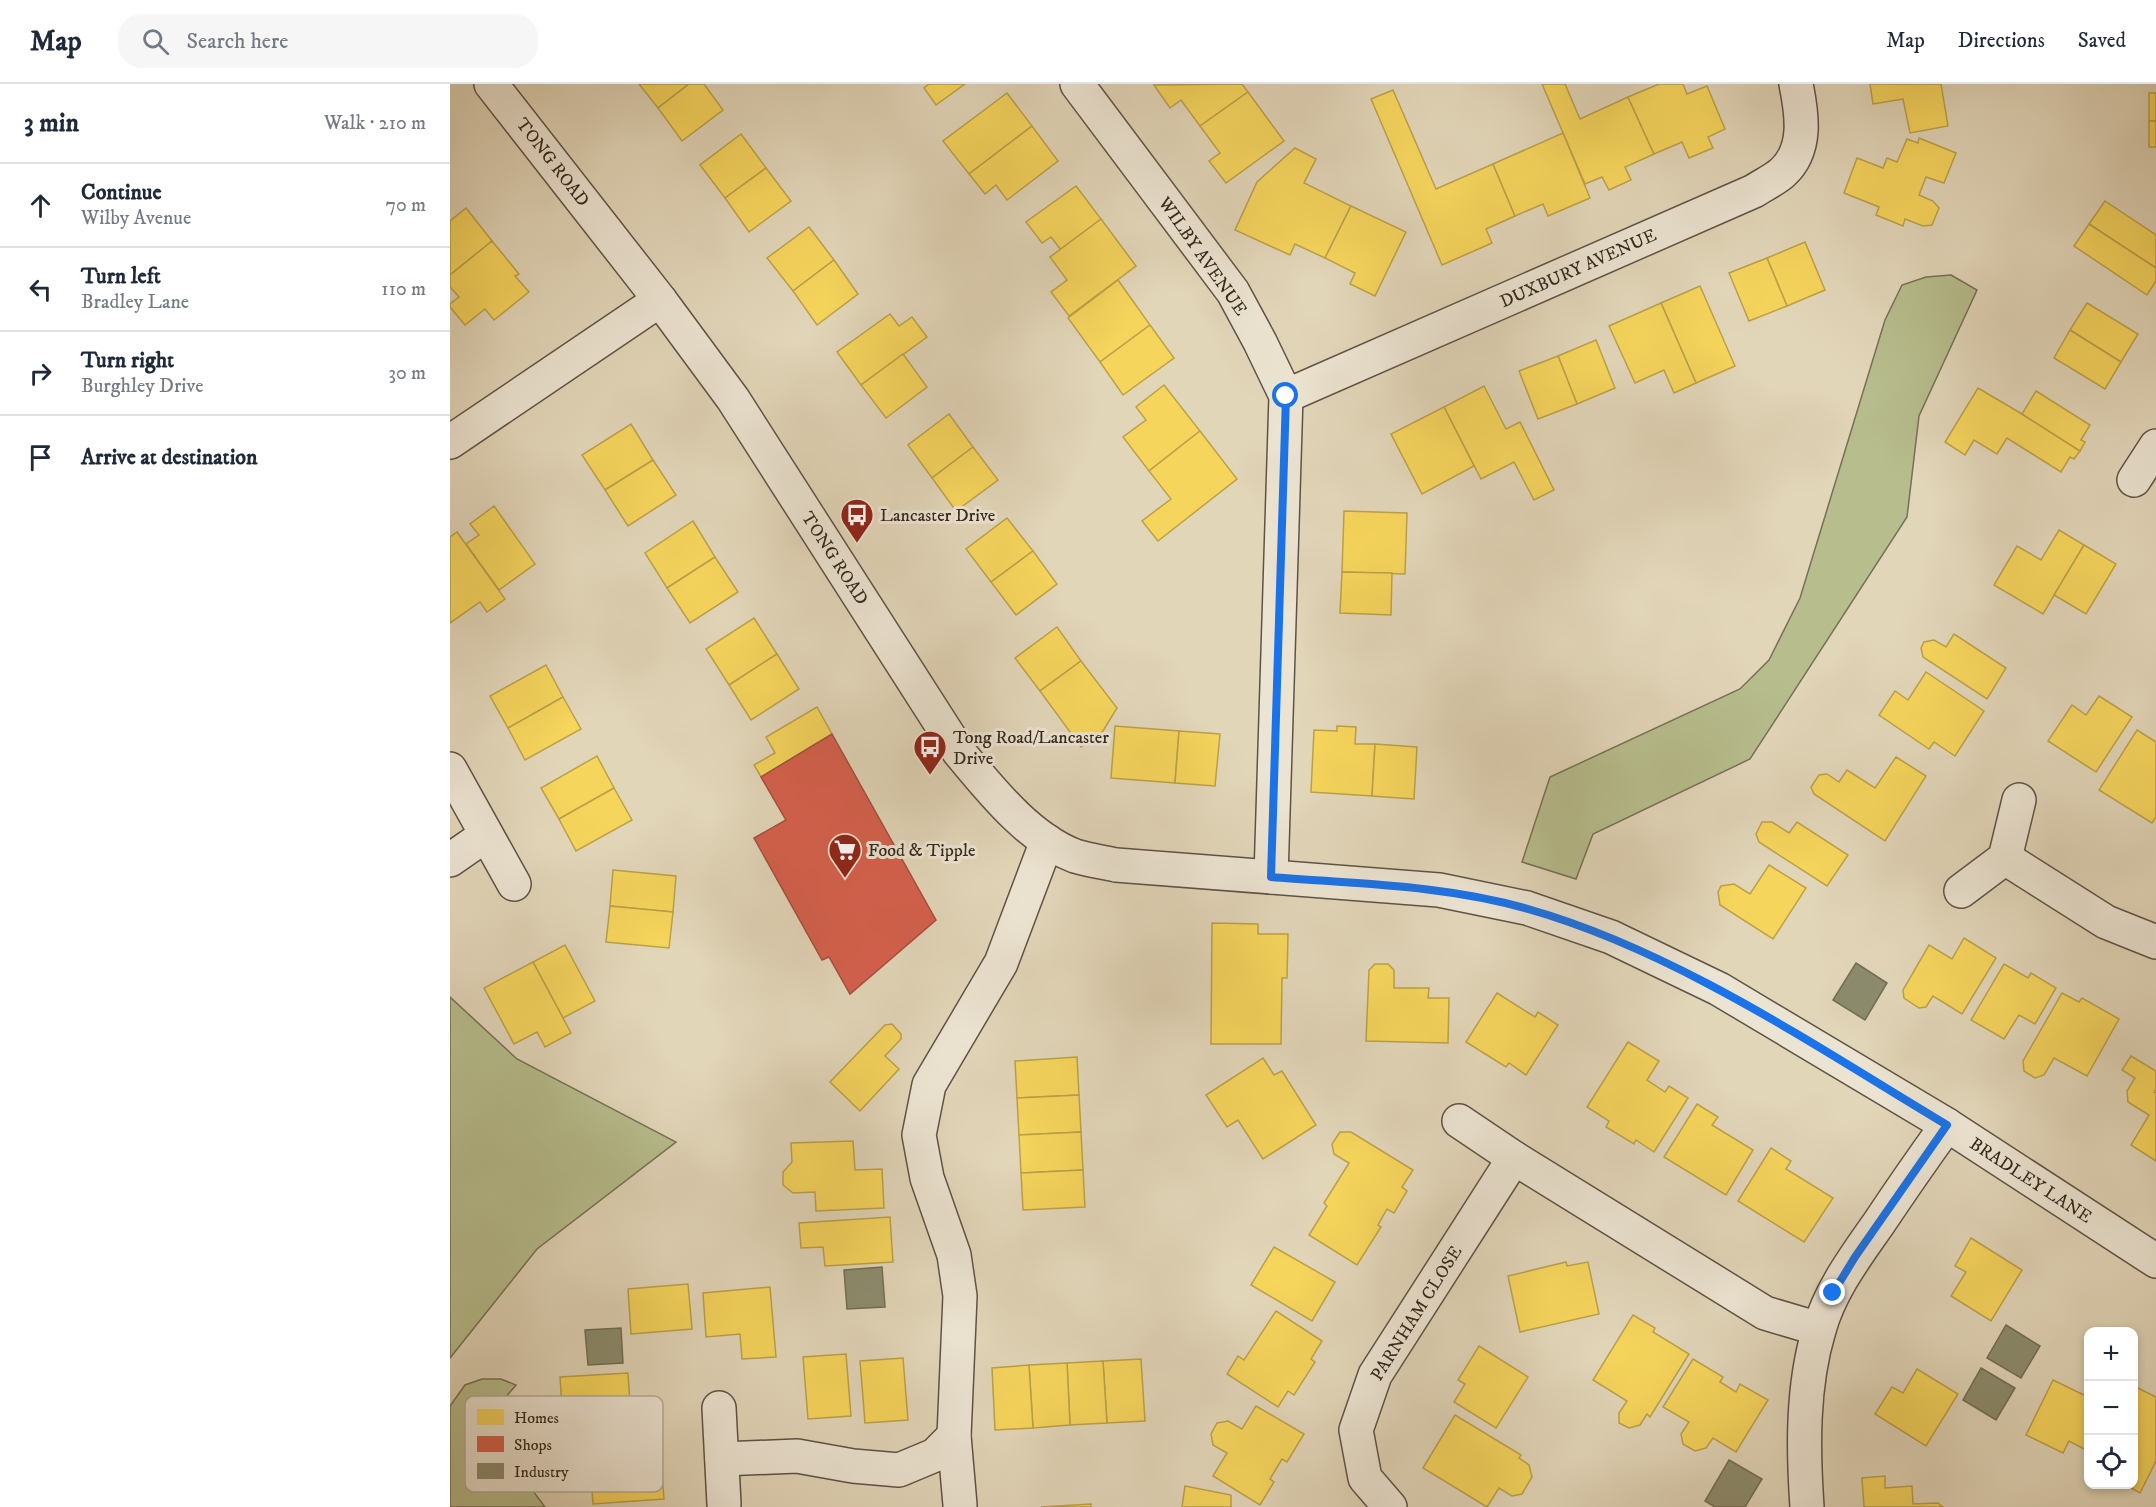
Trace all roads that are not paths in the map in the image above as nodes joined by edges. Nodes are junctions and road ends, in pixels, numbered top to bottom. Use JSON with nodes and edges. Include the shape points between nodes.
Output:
{"nodes":[{"id":1,"x":1077,"y":84,"type":"edge"},
{"id":2,"x":1796,"y":84,"type":"edge"},
{"id":3,"x":501,"y":87,"type":"edge"},
{"id":4,"x":660,"y":300,"type":"junction"},
{"id":5,"x":1286,"y":396,"type":"junction"},
{"id":6,"x":450,"y":442,"type":"edge"},
{"id":7,"x":2156,"y":446,"type":"edge"},
{"id":8,"x":2134,"y":480,"type":"dead end"},
{"id":9,"x":450,"y":770,"type":"edge"},
{"id":10,"x":2019,"y":800,"type":"dead end"},
{"id":11,"x":486,"y":835,"type":"junction"},
{"id":12,"x":1047,"y":841,"type":"junction"},
{"id":13,"x":2005,"y":858,"type":"junction"},
{"id":14,"x":450,"y":860,"type":"edge"},
{"id":15,"x":1271,"y":877,"type":"junction"},
{"id":16,"x":514,"y":884,"type":"dead end"},
{"id":17,"x":1961,"y":891,"type":"dead end"},
{"id":18,"x":2156,"y":942,"type":"edge"},
{"id":19,"x":1459,"y":1121,"type":"dead end"},
{"id":20,"x":1947,"y":1125,"type":"junction"},
{"id":21,"x":1514,"y":1158,"type":"junction"},
{"id":22,"x":2156,"y":1261,"type":"edge"},
{"id":23,"x":1819,"y":1329,"type":"junction"},
{"id":24,"x":719,"y":1408,"type":"dead end"},
{"id":25,"x":954,"y":1436,"type":"junction"},
{"id":26,"x":722,"y":1459,"type":"junction"},
{"id":27,"x":724,"y":1504,"type":"dead end"},
{"id":28,"x":960,"y":1505,"type":"dead end"},
{"id":29,"x":1390,"y":1507,"type":"edge"},
{"id":30,"x":1807,"y":1507,"type":"edge"}],
"edges":[{"from":1,"to":5,"type":"street","name":"WILBY AVENUE","via":[[1233,292]]},
{"from":2,"to":5,"type":"street","name":"DUXBURY AVENUE","via":[[1801,139],[1783,172],[1769,182]]},
{"from":3,"to":4,"type":"street","name":"TONG ROAD"},
{"from":4,"to":6,"type":"street"},
{"from":4,"to":12,"type":"street","name":"TONG ROAD","via":[[733,399],[959,752],[1000,801]]},
{"from":5,"to":15,"type":"street","name":"WILBY AVENUE"},
{"from":7,"to":8,"type":"street"},
{"from":9,"to":11,"type":"street"},
{"from":10,"to":13,"type":"street"},
{"from":11,"to":14,"type":"street"},
{"from":11,"to":16,"type":"street"},
{"from":12,"to":15,"type":"street","name":"TONG ROAD","via":[[1075,856],[1116,865]]},
{"from":12,"to":25,"type":"street","via":[[1000,963],[929,1085],[919,1134],[927,1178],[954,1255],[960,1296]]},
{"from":13,"to":17,"type":"street"},
{"from":13,"to":18,"type":"street","via":[[2106,922]]},
{"from":15,"to":20,"type":"street","name":"BRADLEY LANE","via":[[1439,890],[1527,908],[1611,937],[1719,989]]},
{"from":19,"to":21,"type":"street"},
{"from":20,"to":22,"type":"street","name":"BRADLEY LANE"},
{"from":20,"to":23,"type":"street","via":[[1855,1257],[1833,1293]]},
{"from":21,"to":23,"type":"street","via":[[1765,1313]]},
{"from":21,"to":29,"type":"street","name":"PARNHAM CLOSE","via":[[1375,1375],[1356,1430],[1365,1478]]},
{"from":23,"to":30,"type":"street","via":[[1809,1374]]},
{"from":24,"to":26,"type":"street"},
{"from":25,"to":26,"type":"street","via":[[935,1455],[899,1470],[797,1456]]},
{"from":25,"to":28,"type":"street"},
{"from":26,"to":27,"type":"street"}]}
